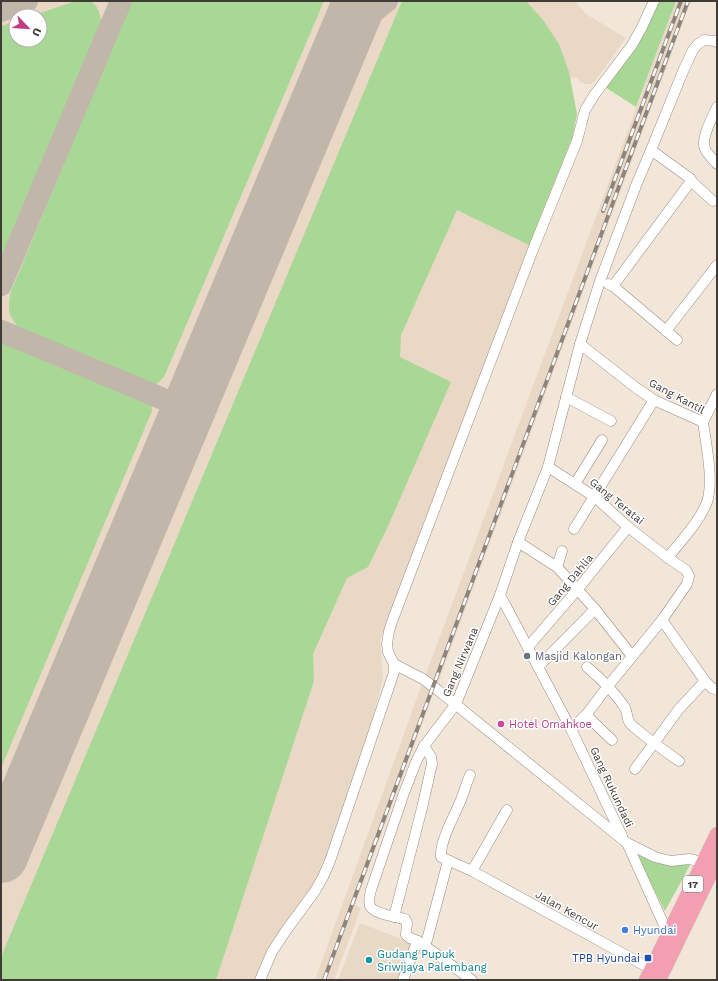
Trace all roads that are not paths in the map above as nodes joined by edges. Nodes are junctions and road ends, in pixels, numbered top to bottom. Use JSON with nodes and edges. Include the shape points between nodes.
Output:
{"nodes":[{"id":1,"x":654,"y":1,"type":"edge"},
{"id":2,"x":717,"y":42,"type":"edge"},
{"id":3,"x":717,"y":107,"type":"edge"},
{"id":4,"x":651,"y":150,"type":"junction"},
{"id":5,"x":717,"y":164,"type":"edge"},
{"id":6,"x":691,"y":181,"type":"junction"},
{"id":7,"x":713,"y":201,"type":"dead end"},
{"id":8,"x":717,"y":265,"type":"edge"},
{"id":9,"x":600,"y":281,"type":"junction"},
{"id":10,"x":613,"y":286,"type":"junction"},
{"id":11,"x":666,"y":331,"type":"junction"},
{"id":12,"x":676,"y":340,"type":"dead end"},
{"id":13,"x":580,"y":344,"type":"junction"},
{"id":14,"x":717,"y":394,"type":"edge"},
{"id":15,"x":566,"y":397,"type":"junction"},
{"id":16,"x":654,"y":400,"type":"junction"},
{"id":17,"x":611,"y":421,"type":"dead end"},
{"id":18,"x":703,"y":422,"type":"junction"},
{"id":19,"x":602,"y":440,"type":"dead end"},
{"id":20,"x":548,"y":467,"type":"junction"},
{"id":21,"x":575,"y":484,"type":"junction"},
{"id":22,"x":594,"y":496,"type":"junction"},
{"id":23,"x":628,"y":527,"type":"junction"},
{"id":24,"x":574,"y":529,"type":"dead end"},
{"id":25,"x":518,"y":542,"type":"junction"},
{"id":26,"x":562,"y":551,"type":"dead end"},
{"id":27,"x":668,"y":558,"type":"junction"},
{"id":28,"x":557,"y":567,"type":"junction"},
{"id":29,"x":577,"y":590,"type":"junction"},
{"id":30,"x":500,"y":595,"type":"junction"},
{"id":31,"x":595,"y":609,"type":"junction"},
{"id":32,"x":662,"y":620,"type":"junction"},
{"id":33,"x":528,"y":647,"type":"junction"},
{"id":34,"x":632,"y":656,"type":"junction"},
{"id":35,"x":394,"y":664,"type":"junction"},
{"id":36,"x":587,"y":666,"type":"dead end"},
{"id":37,"x":538,"y":667,"type":"junction"},
{"id":38,"x":705,"y":680,"type":"junction"},
{"id":39,"x":608,"y":686,"type":"junction"},
{"id":40,"x":717,"y":690,"type":"edge"},
{"id":41,"x":456,"y":704,"type":"junction"},
{"id":42,"x":586,"y":715,"type":"junction"},
{"id":43,"x":571,"y":729,"type":"junction"},
{"id":44,"x":612,"y":740,"type":"dead end"},
{"id":45,"x":654,"y":744,"type":"junction"},
{"id":46,"x":424,"y":746,"type":"junction"},
{"id":47,"x":679,"y":761,"type":"dead end"},
{"id":48,"x":635,"y":769,"type":"dead end"},
{"id":49,"x":470,"y":775,"type":"dead end"},
{"id":50,"x":507,"y":810,"type":"dead end"},
{"id":51,"x":717,"y":834,"type":"edge"},
{"id":52,"x":625,"y":841,"type":"junction"},
{"id":53,"x":448,"y":861,"type":"junction"},
{"id":54,"x":712,"y":866,"type":"edge"},
{"id":55,"x":472,"y":872,"type":"junction"},
{"id":56,"x":394,"y":917,"type":"junction"},
{"id":57,"x":674,"y":937,"type":"junction"},
{"id":58,"x":421,"y":944,"type":"junction"},
{"id":59,"x":652,"y":976,"type":"edge"},
{"id":60,"x":260,"y":980,"type":"edge"},
{"id":61,"x":403,"y":980,"type":"edge"},
{"id":62,"x":472,"y":980,"type":"edge"}],
"edges":[{"from":1,"to":35,"type":"street","via":[[634,40],[585,110],[577,141],[392,619],[387,644]]},
{"from":2,"to":4,"type":"street","name":"Gang Nirwana","via":[[704,40],[693,50]]},
{"from":3,"to":5,"type":"street","via":[[704,137],[704,148]]},
{"from":4,"to":6,"type":"street"},
{"from":4,"to":9,"type":"street","name":"Gang Nirwana"},
{"from":6,"to":7,"type":"street"},
{"from":6,"to":10,"type":"street"},
{"from":8,"to":11,"type":"street"},
{"from":9,"to":10,"type":"street"},
{"from":9,"to":13,"type":"street","name":"Gang Nirwana"},
{"from":10,"to":11,"type":"street"},
{"from":11,"to":12,"type":"street"},
{"from":13,"to":15,"type":"street","name":"Gang Nirwana"},
{"from":13,"to":16,"type":"street","name":"Gang Kantil"},
{"from":14,"to":18,"type":"street"},
{"from":15,"to":17,"type":"street"},
{"from":15,"to":20,"type":"street","name":"Gang Nirwana"},
{"from":16,"to":18,"type":"street","name":"Gang Kantil"},
{"from":16,"to":22,"type":"street"},
{"from":18,"to":27,"type":"street","name":"Gang Kantil","via":[[710,482],[707,500],[701,514]]},
{"from":19,"to":21,"type":"street"},
{"from":20,"to":21,"type":"street","name":"Gang Teratai"},
{"from":20,"to":25,"type":"street","name":"Gang Nirwana"},
{"from":21,"to":22,"type":"street","name":"Gang Teratai"},
{"from":22,"to":23,"type":"street","name":"Gang Teratai"},
{"from":22,"to":24,"type":"street"},
{"from":23,"to":27,"type":"street","name":"Gang Teratai"},
{"from":23,"to":29,"type":"street","name":"Gang Dahlia"},
{"from":25,"to":28,"type":"street"},
{"from":25,"to":30,"type":"street","name":"Gang Nirwana"},
{"from":26,"to":28,"type":"street"},
{"from":27,"to":32,"type":"street","name":"Gang Teratai","via":[[686,570],[689,576],[687,584]]},
{"from":28,"to":29,"type":"street"},
{"from":29,"to":31,"type":"street"},
{"from":29,"to":33,"type":"street","name":"Gang Dahlia"},
{"from":30,"to":33,"type":"street","name":"Gang Rukundadi"},
{"from":30,"to":41,"type":"street","name":"Gang Nirwana"},
{"from":31,"to":34,"type":"street"},
{"from":31,"to":37,"type":"street"},
{"from":32,"to":34,"type":"street"},
{"from":32,"to":38,"type":"street"},
{"from":33,"to":37,"type":"street","name":"Gang Rukundadi"},
{"from":34,"to":39,"type":"street"},
{"from":35,"to":41,"type":"street","via":[[428,683]]},
{"from":35,"to":60,"type":"street","via":[[392,680],[328,866],[316,891],[272,952]]},
{"from":36,"to":39,"type":"street"},
{"from":37,"to":43,"type":"street","name":"Gang Rukundadi"},
{"from":38,"to":40,"type":"street"},
{"from":38,"to":45,"type":"street"},
{"from":39,"to":42,"type":"street"},
{"from":39,"to":45,"type":"street","via":[[626,711],[629,722]]},
{"from":41,"to":46,"type":"street","name":"Gang Nirwana"},
{"from":41,"to":52,"type":"street"},
{"from":42,"to":43,"type":"street"},
{"from":42,"to":44,"type":"street"},
{"from":43,"to":52,"type":"street","name":"Gang Rukundadi"},
{"from":45,"to":47,"type":"street"},
{"from":45,"to":48,"type":"street"},
{"from":46,"to":56,"type":"street","via":[[432,764]]},
{"from":46,"to":56,"type":"street","name":"Gang Nirwana","via":[[404,793],[371,890],[370,906],[373,910]]},
{"from":49,"to":53,"type":"street","via":[[441,850],[441,857]]},
{"from":50,"to":55,"type":"street"},
{"from":51,"to":54,"type":"highway","number":"17"},
{"from":52,"to":54,"type":"street","via":[[655,857],[670,861],[690,859]]},
{"from":52,"to":57,"type":"street","name":"Gang Rukundadi"},
{"from":53,"to":55,"type":"street","name":"Jalan Kencur"},
{"from":53,"to":58,"type":"street"},
{"from":54,"to":57,"type":"highway","number":"17"},
{"from":55,"to":59,"type":"street","name":"Jalan Kencur"},
{"from":56,"to":58,"type":"street","name":"Gang Nirwana","via":[[405,919],[406,935]]},
{"from":57,"to":59,"type":"highway","number":"17"},
{"from":58,"to":61,"type":"street"},
{"from":58,"to":62,"type":"street"}]}
